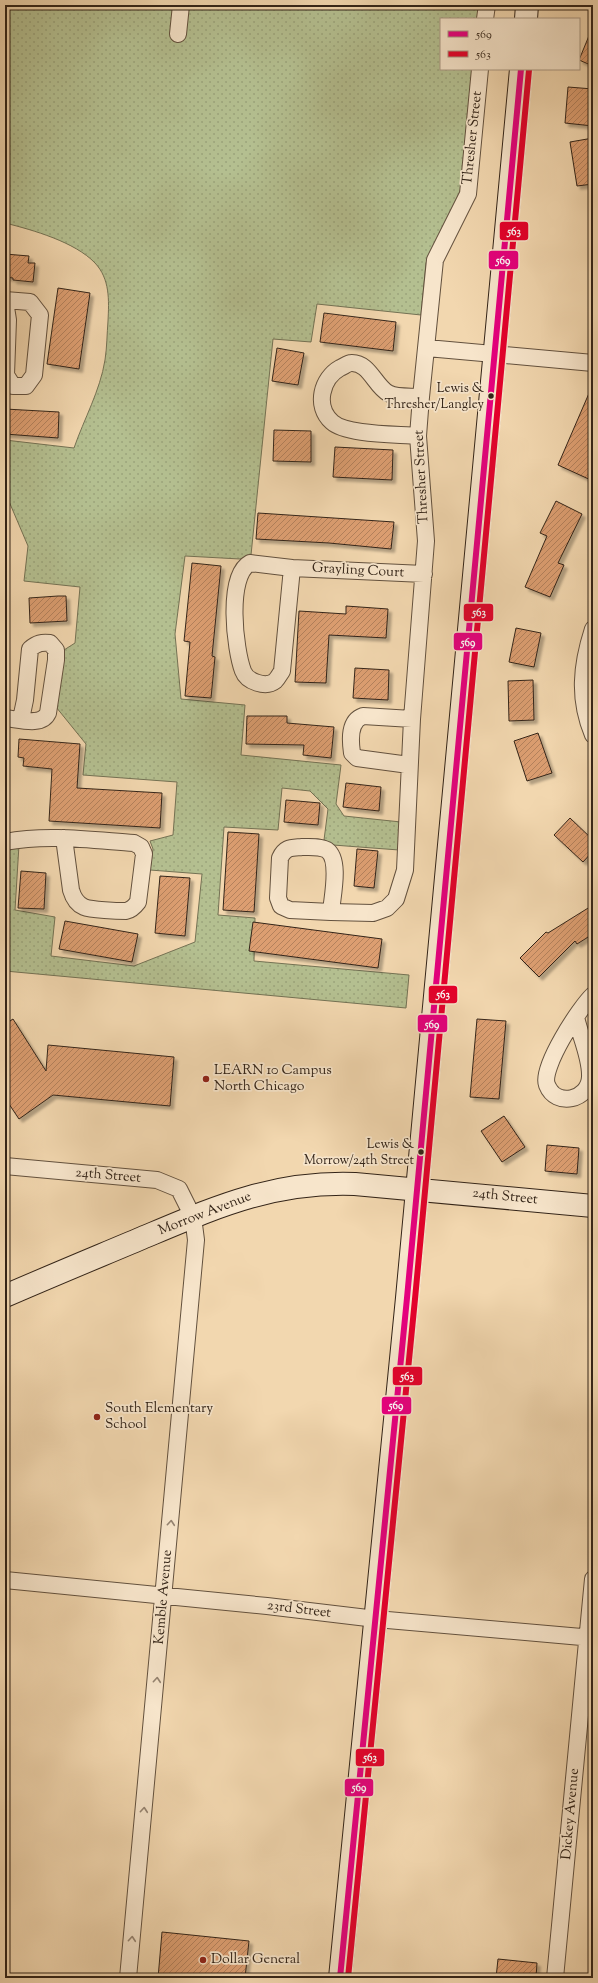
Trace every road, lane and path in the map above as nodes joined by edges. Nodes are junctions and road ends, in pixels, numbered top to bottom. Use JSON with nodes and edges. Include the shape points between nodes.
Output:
{"nodes":[{"id":1,"x":181,"y":5,"type":"edge"},
{"id":2,"x":487,"y":5,"type":"edge"},
{"id":3,"x":527,"y":5,"type":"edge"},
{"id":4,"x":485,"y":18,"type":"edge"},
{"id":5,"x":526,"y":18,"type":"edge"},
{"id":6,"x":178,"y":34,"type":"dead end"},
{"id":7,"x":480,"y":70,"type":"edge"},
{"id":8,"x":521,"y":70,"type":"edge"},
{"id":9,"x":5,"y":301,"type":"edge"},
{"id":10,"x":427,"y":348,"type":"junction"},
{"id":11,"x":495,"y":355,"type":"junction"},
{"id":12,"x":593,"y":363,"type":"edge"},
{"id":13,"x":421,"y":397,"type":"junction"},
{"id":14,"x":418,"y":436,"type":"junction"},
{"id":15,"x":292,"y":568,"type":"junction"},
{"id":16,"x":424,"y":574,"type":"junction"},
{"id":17,"x":593,"y":629,"type":"edge"},
{"id":18,"x":412,"y":719,"type":"junction"},
{"id":19,"x":593,"y":735,"type":"edge"},
{"id":20,"x":409,"y":765,"type":"junction"},
{"id":21,"x":64,"y":838,"type":"junction"},
{"id":22,"x":5,"y":842,"type":"edge"},
{"id":23,"x":331,"y":912,"type":"junction"},
{"id":24,"x":593,"y":995,"type":"edge"},
{"id":25,"x":576,"y":1017,"type":"dead end"},
{"id":26,"x":5,"y":1166,"type":"edge"},
{"id":27,"x":416,"y":1188,"type":"junction"},
{"id":28,"x":593,"y":1206,"type":"edge"},
{"id":29,"x":193,"y":1217,"type":"junction"},
{"id":30,"x":5,"y":1296,"type":"edge"},
{"id":31,"x":593,"y":1579,"type":"edge"},
{"id":32,"x":5,"y":1580,"type":"edge"},
{"id":33,"x":165,"y":1596,"type":"junction"},
{"id":34,"x":376,"y":1619,"type":"junction"},
{"id":35,"x":590,"y":1638,"type":"edge"},
{"id":36,"x":128,"y":1978,"type":"edge"},
{"id":37,"x":340,"y":1978,"type":"edge"},
{"id":38,"x":556,"y":1978,"type":"edge"}],
"edges":[{"from":1,"to":6,"type":"street"},
{"from":2,"to":4,"type":"street"},
{"from":3,"to":5,"type":"main road"},
{"from":7,"to":10,"type":"street","name":"Thresher Street","via":[[468,194],[435,260]]},
{"from":8,"to":11,"type":"main road"},
{"from":9,"to":9,"type":"street","via":[[30,302],[40,314],[34,375],[26,386],[13,386],[6,375],[8,320]]},
{"from":10,"to":11,"type":"street"},
{"from":10,"to":13,"type":"street","name":"Thresher Street"},
{"from":11,"to":12,"type":"street"},
{"from":11,"to":27,"type":"main road"},
{"from":13,"to":14,"type":"street","name":"Thresher Street"},
{"from":13,"to":14,"type":"street","via":[[387,393],[360,364],[350,363],[332,372],[321,398],[322,408],[332,422],[353,431]]},
{"from":14,"to":16,"type":"street","name":"Thresher Street","via":[[426,541]]},
{"from":15,"to":15,"type":"street","name":"Grayling Court","via":[[250,563],[244,566],[239,580],[234,607],[236,633],[244,673],[257,683],[266,684],[274,681],[282,671]]},
{"from":15,"to":16,"type":"street","name":"Grayling Court"},
{"from":16,"to":18,"type":"street","name":"Thresher Street"},
{"from":17,"to":19,"type":"street","via":[[586,651],[582,687],[586,719]]},
{"from":18,"to":20,"type":"street","name":"Thresher Street"},
{"from":18,"to":20,"type":"street","via":[[363,716],[356,718],[351,746],[352,753],[357,758]]},
{"from":20,"to":23,"type":"street","name":"Thresher Street","via":[[405,870],[396,899],[387,908],[373,913]]},
{"from":21,"to":21,"type":"street","via":[[71,890],[79,904],[85,908],[119,910],[134,907],[138,902],[144,854],[141,847],[134,843]]},
{"from":21,"to":22,"type":"street","via":[[29,838]]},
{"from":23,"to":23,"type":"street","via":[[335,864],[332,856],[326,849],[315,847],[289,848],[283,852],[280,858],[278,898],[281,906],[290,910]]},
{"from":24,"to":25,"type":"street","via":[[585,1002]]},
{"from":26,"to":29,"type":"street","name":"24th Street","via":[[157,1180],[179,1189]]},
{"from":27,"to":28,"type":"main road","name":"24th Street"},
{"from":27,"to":29,"type":"main road","name":"Morrow Avenue","via":[[328,1183],[300,1185],[263,1192]]},
{"from":27,"to":34,"type":"main road"},
{"from":29,"to":30,"type":"main road","name":"Morrow Avenue"},
{"from":33,"to":29,"type":"street","name":"Kemble Avenue","one_way":true,"via":[[196,1240]]},
{"from":31,"to":35,"type":"street","name":"Dickey Avenue"},
{"from":32,"to":33,"type":"street","name":"23rd Street"},
{"from":33,"to":34,"type":"street","name":"23rd Street"},
{"from":36,"to":33,"type":"street","name":"Kemble Avenue","one_way":true},
{"from":34,"to":35,"type":"street","name":"23rd Street"},
{"from":34,"to":37,"type":"main road"},
{"from":35,"to":38,"type":"street","name":"Dickey Avenue"}]}
